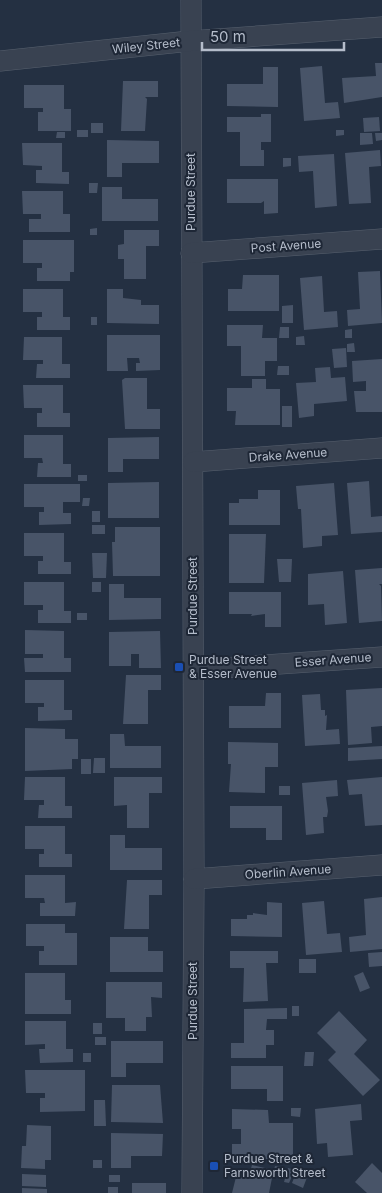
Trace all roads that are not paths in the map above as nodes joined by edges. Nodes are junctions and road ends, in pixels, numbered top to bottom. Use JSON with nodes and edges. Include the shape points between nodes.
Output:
{"nodes":[{"id":1,"x":191,"y":0,"type":"edge"},
{"id":2,"x":382,"y":27,"type":"edge"},
{"id":3,"x":190,"y":41,"type":"junction"},
{"id":4,"x":0,"y":61,"type":"edge"},
{"id":5,"x":382,"y":239,"type":"edge"},
{"id":6,"x":191,"y":253,"type":"junction"},
{"id":7,"x":382,"y":448,"type":"edge"},
{"id":8,"x":193,"y":462,"type":"junction"},
{"id":9,"x":382,"y":656,"type":"edge"},
{"id":10,"x":193,"y":670,"type":"junction"},
{"id":11,"x":382,"y":865,"type":"edge"},
{"id":12,"x":194,"y":879,"type":"junction"},
{"id":13,"x":192,"y":1193,"type":"edge"}],
"edges":[{"from":1,"to":3,"type":"street","name":"Purdue Street"},
{"from":2,"to":3,"type":"street","name":"Wiley Street"},
{"from":3,"to":4,"type":"street","name":"Wiley Street"},
{"from":3,"to":6,"type":"street","name":"Purdue Street"},
{"from":5,"to":6,"type":"street","name":"Post Avenue"},
{"from":6,"to":8,"type":"street","name":"Purdue Street"},
{"from":7,"to":8,"type":"street","name":"Drake Avenue"},
{"from":8,"to":10,"type":"street","name":"Purdue Street"},
{"from":9,"to":10,"type":"street","name":"Esser Avenue"},
{"from":10,"to":12,"type":"street","name":"Purdue Street"},
{"from":11,"to":12,"type":"street","name":"Oberlin Avenue"},
{"from":12,"to":13,"type":"street","name":"Purdue Street"}]}
